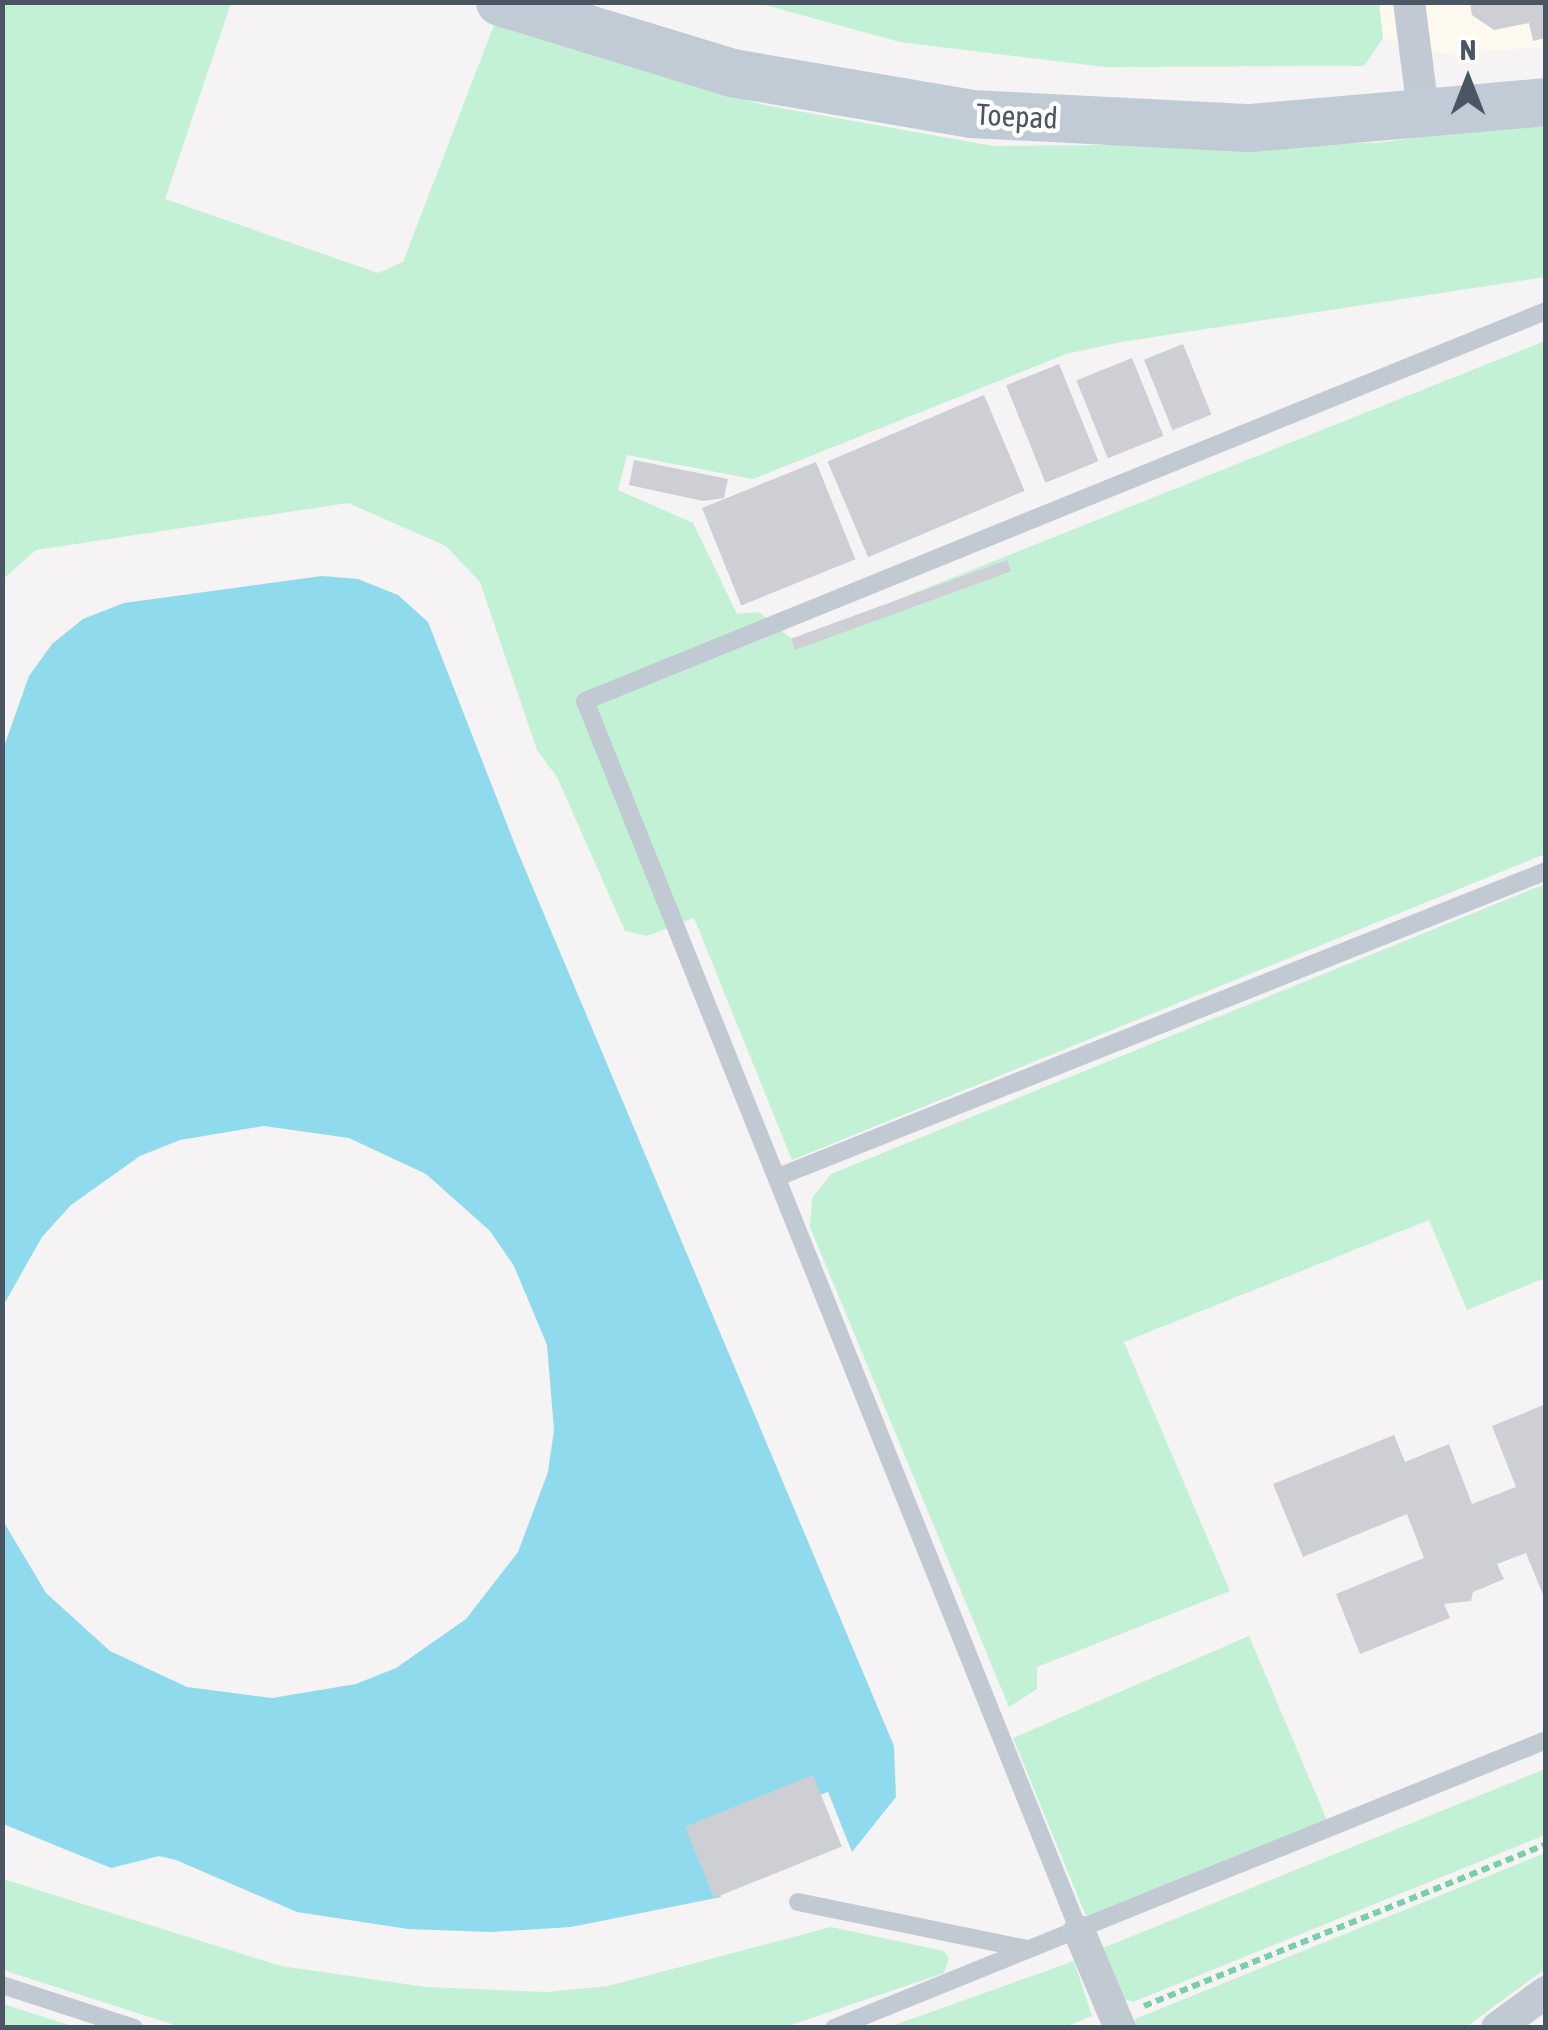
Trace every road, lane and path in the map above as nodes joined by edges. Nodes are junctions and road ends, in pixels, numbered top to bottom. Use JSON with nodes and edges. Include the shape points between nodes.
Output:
{"nodes":[{"id":1,"x":500,"y":2,"type":"edge"},
{"id":2,"x":1409,"y":2,"type":"edge"},
{"id":3,"x":559,"y":12,"type":"edge"},
{"id":4,"x":1546,"y":102,"type":"edge"},
{"id":5,"x":1424,"y":117,"type":"junction"},
{"id":6,"x":1546,"y":311,"type":"edge"},
{"id":7,"x":1546,"y":870,"type":"edge"},
{"id":8,"x":778,"y":1177,"type":"junction"},
{"id":9,"x":1546,"y":1740,"type":"edge"},
{"id":10,"x":1546,"y":1844,"type":"edge"},
{"id":11,"x":798,"y":1902,"type":"dead end"},
{"id":12,"x":1079,"y":1931,"type":"junction"},
{"id":13,"x":1028,"y":1949,"type":"junction"},
{"id":14,"x":2,"y":1986,"type":"edge"},
{"id":15,"x":1546,"y":1992,"type":"edge"},
{"id":16,"x":1118,"y":2022,"type":"edge"},
{"id":17,"x":134,"y":2028,"type":"edge"},
{"id":18,"x":834,"y":2028,"type":"edge"},
{"id":19,"x":1497,"y":2028,"type":"edge"}],
"edges":[{"from":1,"to":3,"type":"street","name":"Toepad"},
{"from":2,"to":5,"type":"street"},
{"from":3,"to":5,"type":"street","name":"Toepad","via":[[732,73],[971,114],[1251,128]]},
{"from":4,"to":5,"type":"street","name":"Toepad"},
{"from":6,"to":8,"type":"lane","via":[[586,700]]},
{"from":7,"to":8,"type":"lane"},
{"from":8,"to":12,"type":"lane"},
{"from":9,"to":12,"type":"lane"},
{"from":10,"to":16,"type":"path"},
{"from":11,"to":13,"type":"lane"},
{"from":12,"to":13,"type":"lane"},
{"from":12,"to":16,"type":"street"},
{"from":13,"to":18,"type":"lane"},
{"from":14,"to":17,"type":"lane"},
{"from":15,"to":19,"type":"street"}]}
